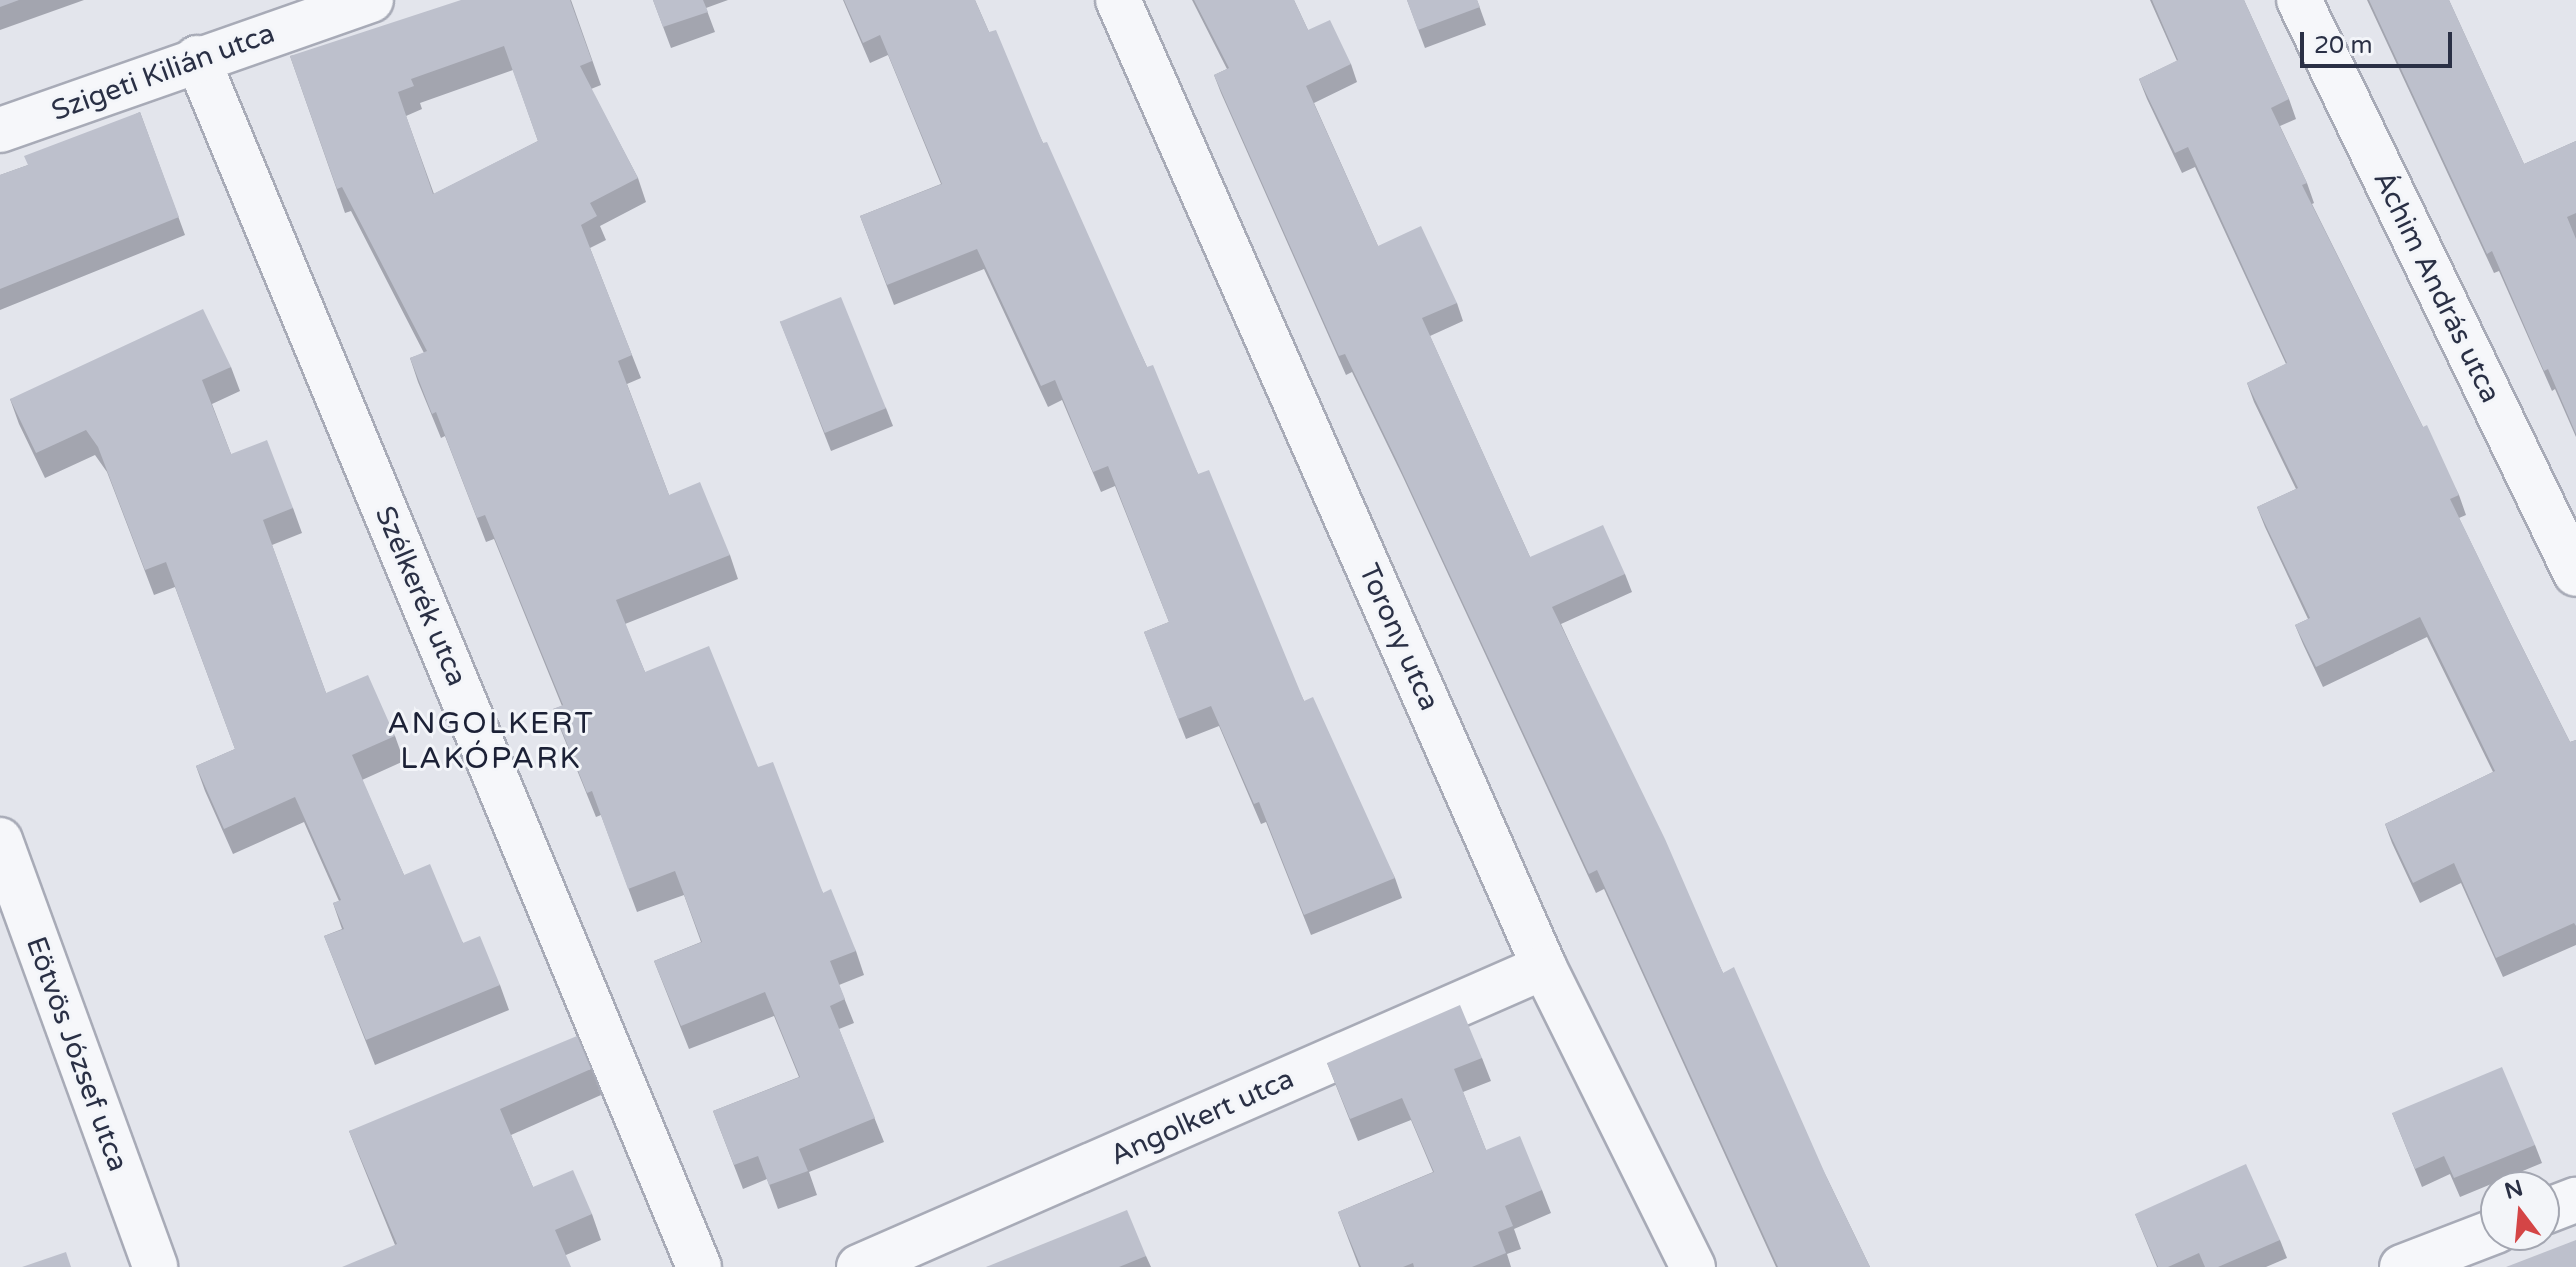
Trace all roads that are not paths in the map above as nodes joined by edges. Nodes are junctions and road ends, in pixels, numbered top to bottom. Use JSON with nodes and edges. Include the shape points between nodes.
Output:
{"nodes":[{"id":1,"x":371,"y":0,"type":"edge"},
{"id":2,"x":1118,"y":0,"type":"edge"},
{"id":3,"x":2299,"y":0,"type":"edge"},
{"id":4,"x":197,"y":58,"type":"junction"},
{"id":5,"x":0,"y":130,"type":"edge"},
{"id":6,"x":2576,"y":574,"type":"edge"},
{"id":7,"x":0,"y":840,"type":"edge"},
{"id":8,"x":1544,"y":967,"type":"junction"},
{"id":9,"x":2480,"y":1237,"type":"edge"},
{"id":10,"x":155,"y":1267,"type":"edge"},
{"id":11,"x":699,"y":1267,"type":"edge"},
{"id":12,"x":859,"y":1267,"type":"edge"},
{"id":13,"x":1693,"y":1267,"type":"edge"},
{"id":14,"x":2402,"y":1267,"type":"edge"}],
"edges":[{"from":1,"to":4,"type":"street","name":"Szigeti Kilián utca"},
{"from":2,"to":8,"type":"street","name":"Torony utca"},
{"from":3,"to":6,"type":"street","name":"Áchim András utca"},
{"from":4,"to":5,"type":"street","name":"Szigeti Kilián utca"},
{"from":4,"to":11,"type":"street","name":"Szélkerék utca"},
{"from":7,"to":10,"type":"street","name":"Eötvös József utca"},
{"from":8,"to":12,"type":"street","name":"Angolkert utca"},
{"from":8,"to":13,"type":"street","name":"Torony utca"},
{"from":9,"to":14,"type":"street"}]}
